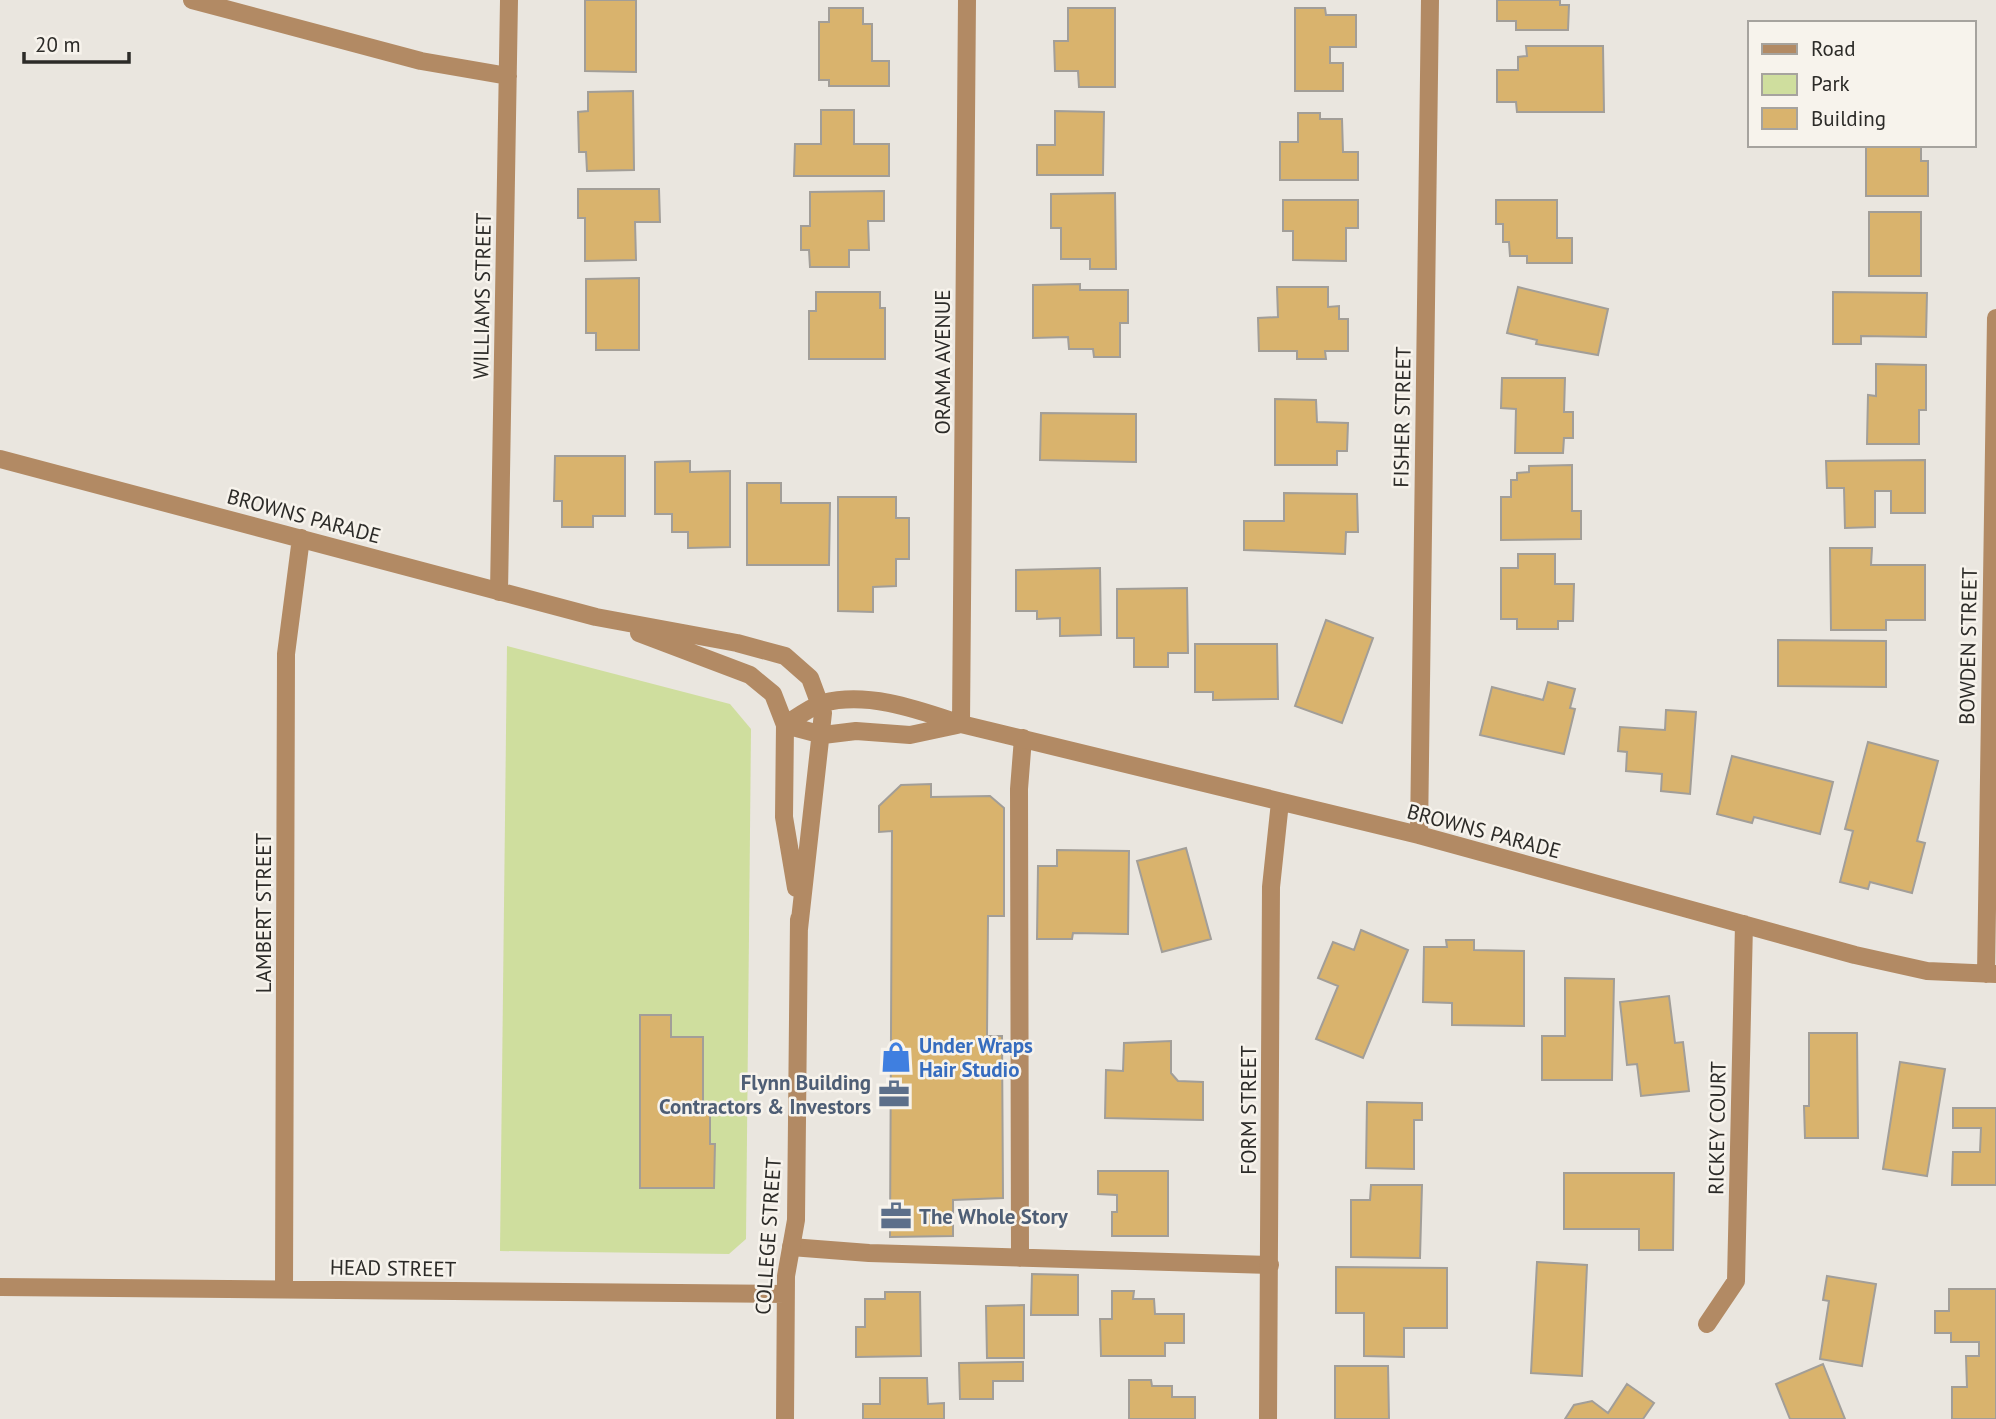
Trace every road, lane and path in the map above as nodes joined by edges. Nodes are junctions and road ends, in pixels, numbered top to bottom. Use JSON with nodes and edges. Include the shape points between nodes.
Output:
{"nodes":[{"id":1,"x":192,"y":0,"type":"edge"},
{"id":2,"x":509,"y":0,"type":"edge"},
{"id":3,"x":967,"y":0,"type":"edge"},
{"id":4,"x":1430,"y":0,"type":"edge"},
{"id":5,"x":508,"y":76,"type":"junction"},
{"id":6,"x":1996,"y":318,"type":"edge"},
{"id":7,"x":0,"y":459,"type":"edge"},
{"id":8,"x":301,"y":538,"type":"junction"},
{"id":9,"x":499,"y":592,"type":"junction"},
{"id":10,"x":596,"y":617,"type":"junction"},
{"id":11,"x":821,"y":703,"type":"junction"},
{"id":12,"x":961,"y":724,"type":"junction"},
{"id":13,"x":785,"y":725,"type":"junction"},
{"id":14,"x":822,"y":735,"type":"junction"},
{"id":15,"x":1023,"y":738,"type":"junction"},
{"id":16,"x":1280,"y":802,"type":"junction"},
{"id":17,"x":1419,"y":835,"type":"junction"},
{"id":18,"x":1744,"y":924,"type":"junction"},
{"id":19,"x":799,"y":929,"type":"junction"},
{"id":20,"x":1991,"y":974,"type":"edge"},
{"id":21,"x":791,"y":1247,"type":"junction"},
{"id":22,"x":1020,"y":1258,"type":"junction"},
{"id":23,"x":1270,"y":1265,"type":"junction"},
{"id":24,"x":0,"y":1286,"type":"edge"},
{"id":25,"x":284,"y":1289,"type":"junction"},
{"id":26,"x":785,"y":1294,"type":"junction"},
{"id":27,"x":1707,"y":1324,"type":"dead end"},
{"id":28,"x":785,"y":1419,"type":"edge"},
{"id":29,"x":1268,"y":1419,"type":"edge"}],
"edges":[{"from":1,"to":5,"type":"street","via":[[421,61]]},
{"from":2,"to":5,"type":"street","name":"WILLIAMS STREET"},
{"from":3,"to":12,"type":"street","name":"ORAMA AVENUE"},
{"from":4,"to":17,"type":"street","name":"FISHER STREET"},
{"from":5,"to":9,"type":"street","name":"WILLIAMS STREET"},
{"from":6,"to":20,"type":"street","name":"BOWDEN STREET"},
{"from":7,"to":8,"type":"street","name":"BROWNS PARADE"},
{"from":8,"to":9,"type":"street","name":"BROWNS PARADE"},
{"from":8,"to":25,"type":"street","name":"LAMBERT STREET","via":[[286,654]]},
{"from":9,"to":10,"type":"street","name":"BROWNS PARADE"},
{"from":10,"to":11,"type":"street","name":"BROWNS PARADE","via":[[772,651],[803,670]]},
{"from":10,"to":13,"type":"street","name":"BROWNS PARADE","via":[[750,675],[773,694]]},
{"from":11,"to":12,"type":"street","name":"BROWNS PARADE","via":[[901,704]]},
{"from":11,"to":13,"type":"street"},
{"from":11,"to":14,"type":"street","name":"BROWNS PARADE"},
{"from":12,"to":14,"type":"street","name":"BROWNS PARADE","via":[[910,735],[856,730]]},
{"from":12,"to":15,"type":"street","name":"BROWNS PARADE"},
{"from":13,"to":14,"type":"street","name":"BROWNS PARADE"},
{"from":13,"to":19,"type":"street","name":"COLLEGE STREET","via":[[784,817]]},
{"from":14,"to":19,"type":"street","name":"COLLEGE STREET"},
{"from":15,"to":16,"type":"street","name":"BROWNS PARADE"},
{"from":15,"to":22,"type":"street","via":[[1019,789]]},
{"from":16,"to":17,"type":"street","name":"BROWNS PARADE"},
{"from":16,"to":23,"type":"street","name":"FORM STREET","via":[[1271,887]]},
{"from":17,"to":18,"type":"street","name":"BROWNS PARADE"},
{"from":18,"to":20,"type":"street","name":"BROWNS PARADE","via":[[1910,968]]},
{"from":18,"to":27,"type":"street","name":"RICKEY COURT","via":[[1736,1281]]},
{"from":19,"to":21,"type":"street","name":"COLLEGE STREET","via":[[796,1220]]},
{"from":21,"to":22,"type":"street"},
{"from":21,"to":26,"type":"street","name":"COLLEGE STREET"},
{"from":22,"to":23,"type":"street"},
{"from":23,"to":29,"type":"street","name":"FORM STREET"},
{"from":24,"to":25,"type":"street","name":"HEAD STREET"},
{"from":25,"to":26,"type":"street","name":"HEAD STREET"},
{"from":26,"to":28,"type":"street","name":"COLLEGE STREET"}]}
